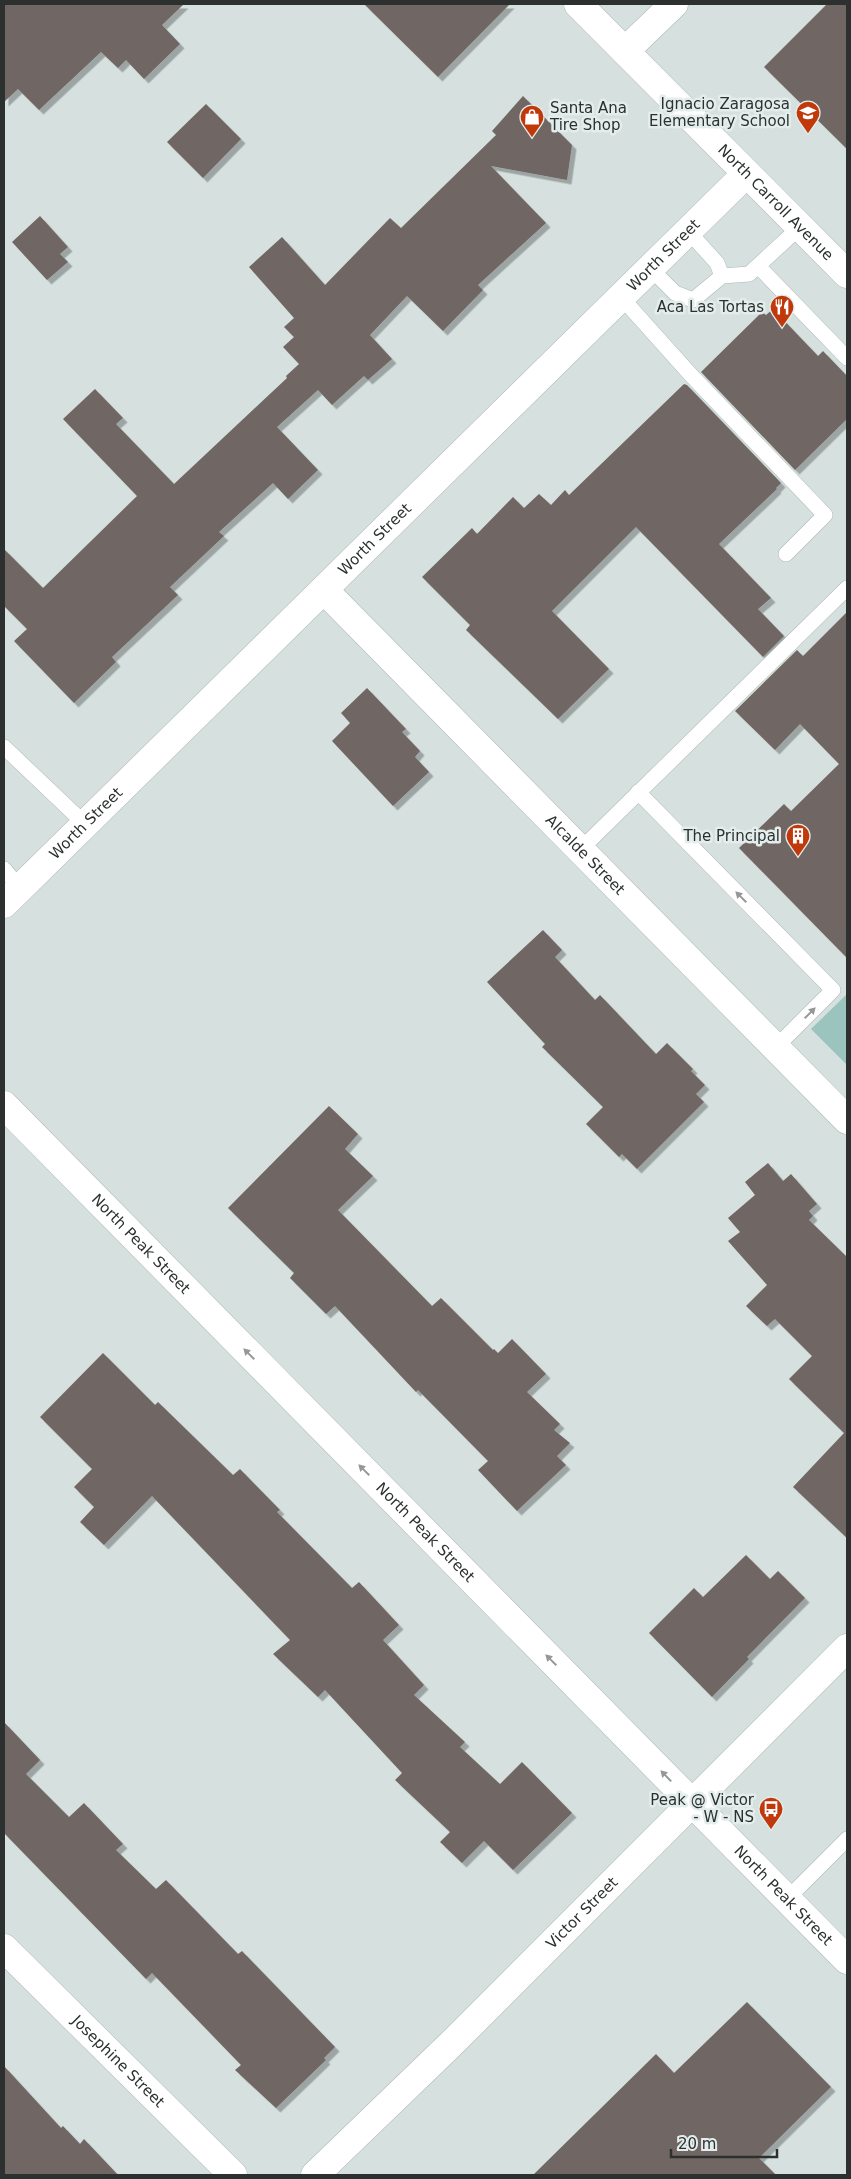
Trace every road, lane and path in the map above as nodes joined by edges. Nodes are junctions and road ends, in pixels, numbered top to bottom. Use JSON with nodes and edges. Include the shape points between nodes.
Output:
{"nodes":[{"id":1,"x":578,"y":4,"type":"edge"},
{"id":2,"x":674,"y":4,"type":"edge"},
{"id":3,"x":626,"y":51,"type":"junction"},
{"id":4,"x":746,"y":174,"type":"junction"},
{"id":5,"x":800,"y":227,"type":"junction"},
{"id":6,"x":688,"y":231,"type":"junction"},
{"id":7,"x":758,"y":266,"type":"junction"},
{"id":8,"x":650,"y":268,"type":"junction"},
{"id":9,"x":847,"y":274,"type":"edge"},
{"id":10,"x":722,"y":276,"type":"junction"},
{"id":11,"x":622,"y":297,"type":"junction"},
{"id":12,"x":847,"y":358,"type":"edge"},
{"id":13,"x":786,"y":554,"type":"dead end"},
{"id":14,"x":847,"y":588,"type":"edge"},
{"id":15,"x":324,"y":590,"type":"junction"},
{"id":16,"x":4,"y":747,"type":"edge"},
{"id":17,"x":638,"y":792,"type":"junction"},
{"id":18,"x":85,"y":824,"type":"junction"},
{"id":19,"x":582,"y":848,"type":"junction"},
{"id":20,"x":9,"y":887,"type":"edge"},
{"id":21,"x":776,"y":1047,"type":"junction"},
{"id":22,"x":4,"y":1105,"type":"edge"},
{"id":23,"x":847,"y":1120,"type":"edge"},
{"id":24,"x":847,"y":1648,"type":"edge"},
{"id":25,"x":692,"y":1803,"type":"junction"},
{"id":26,"x":847,"y":1839,"type":"edge"},
{"id":27,"x":788,"y":1899,"type":"junction"},
{"id":28,"x":4,"y":1948,"type":"edge"},
{"id":29,"x":847,"y":1960,"type":"edge"},
{"id":30,"x":234,"y":2175,"type":"edge"},
{"id":31,"x":315,"y":2175,"type":"edge"}],
"edges":[{"from":1,"to":3,"type":"street","name":"North Carroll Avenue"},
{"from":2,"to":3,"type":"street"},
{"from":3,"to":4,"type":"street","name":"North Carroll Avenue"},
{"from":4,"to":5,"type":"street","name":"North Carroll Avenue"},
{"from":4,"to":6,"type":"street","name":"Worth Street"},
{"from":5,"to":7,"type":"lane"},
{"from":5,"to":9,"type":"street","name":"North Carroll Avenue"},
{"from":6,"to":8,"type":"street","name":"Worth Street"},
{"from":6,"to":10,"type":"lane","via":[[717,263]]},
{"from":7,"to":10,"type":"lane","via":[[750,274]]},
{"from":7,"to":12,"type":"lane"},
{"from":8,"to":10,"type":"lane","via":[[676,293],[693,300]]},
{"from":8,"to":11,"type":"street","name":"Worth Street"},
{"from":11,"to":13,"type":"lane","via":[[690,374],[825,515]]},
{"from":11,"to":15,"type":"street","name":"Worth Street"},
{"from":14,"to":17,"type":"lane"},
{"from":15,"to":18,"type":"street","name":"Worth Street"},
{"from":15,"to":19,"type":"street","name":"Alcalde Street"},
{"from":16,"to":18,"type":"lane"},
{"from":17,"to":19,"type":"lane"},
{"from":21,"to":17,"type":"lane","one_way":true,"via":[[833,990]]},
{"from":18,"to":20,"type":"street","name":"Worth Street"},
{"from":19,"to":21,"type":"street","name":"Alcalde Street"},
{"from":21,"to":23,"type":"street","name":"Alcalde Street"},
{"from":25,"to":22,"type":"street","name":"North Peak Street","one_way":true},
{"from":24,"to":25,"type":"street","name":"Victor Street"},
{"from":25,"to":27,"type":"street","name":"North Peak Street"},
{"from":25,"to":31,"type":"street","name":"Victor Street"},
{"from":26,"to":27,"type":"lane"},
{"from":27,"to":29,"type":"street","name":"North Peak Street"},
{"from":28,"to":30,"type":"street","name":"Josephine Street"}]}
